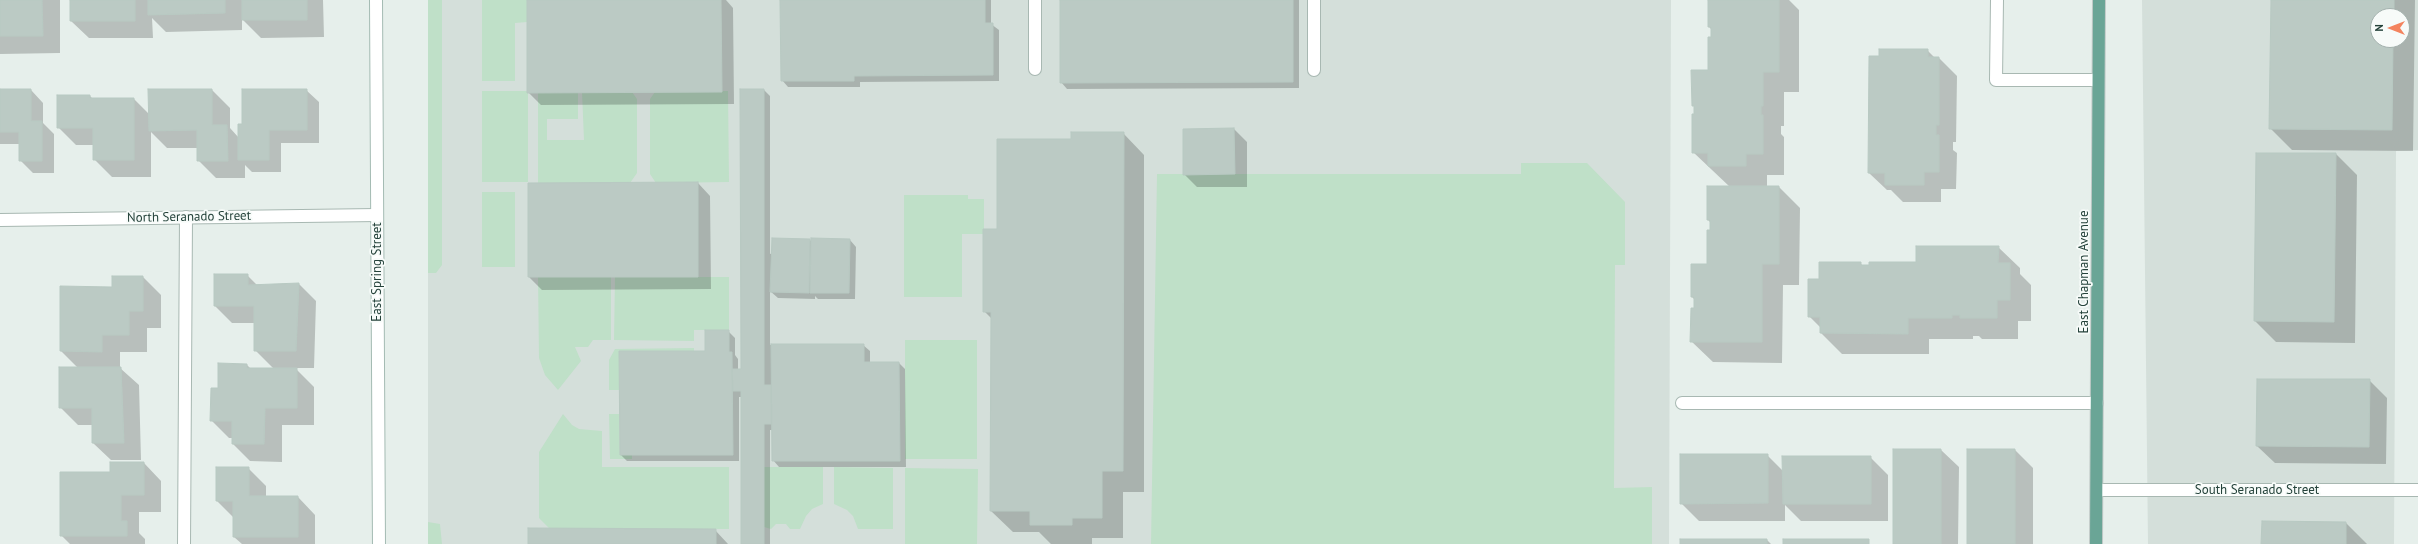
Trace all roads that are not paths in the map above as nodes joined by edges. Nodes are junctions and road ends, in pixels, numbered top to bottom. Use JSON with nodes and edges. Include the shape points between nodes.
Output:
{"nodes":[{"id":1,"x":376,"y":0,"type":"edge"},
{"id":2,"x":1035,"y":0,"type":"edge"},
{"id":3,"x":1314,"y":0,"type":"edge"},
{"id":4,"x":1996,"y":0,"type":"edge"},
{"id":5,"x":2099,"y":0,"type":"edge"},
{"id":6,"x":1035,"y":69,"type":"dead end"},
{"id":7,"x":1314,"y":70,"type":"dead end"},
{"id":8,"x":2098,"y":80,"type":"junction"},
{"id":9,"x":377,"y":216,"type":"junction"},
{"id":10,"x":186,"y":217,"type":"junction"},
{"id":11,"x":0,"y":220,"type":"edge"},
{"id":12,"x":1682,"y":403,"type":"dead end"},
{"id":13,"x":2097,"y":403,"type":"junction"},
{"id":14,"x":2097,"y":490,"type":"junction"},
{"id":15,"x":2418,"y":490,"type":"edge"},
{"id":16,"x":184,"y":544,"type":"edge"},
{"id":17,"x":379,"y":544,"type":"edge"},
{"id":18,"x":2096,"y":544,"type":"edge"}],
"edges":[{"from":1,"to":9,"type":"street","name":"East Spring Street"},
{"from":2,"to":6,"type":"street"},
{"from":3,"to":7,"type":"street"},
{"from":4,"to":8,"type":"street","via":[[1996,80]]},
{"from":5,"to":8,"type":"main road","name":"East Chapman Avenue"},
{"from":8,"to":13,"type":"main road","name":"East Chapman Avenue"},
{"from":9,"to":10,"type":"street","name":"North Seranado Street"},
{"from":9,"to":17,"type":"street","name":"East Spring Street"},
{"from":10,"to":11,"type":"street","name":"North Seranado Street"},
{"from":10,"to":16,"type":"street"},
{"from":12,"to":13,"type":"street"},
{"from":13,"to":14,"type":"main road","name":"East Chapman Avenue"},
{"from":14,"to":15,"type":"street","name":"South Seranado Street"},
{"from":14,"to":18,"type":"main road","name":"East Chapman Avenue"}]}
